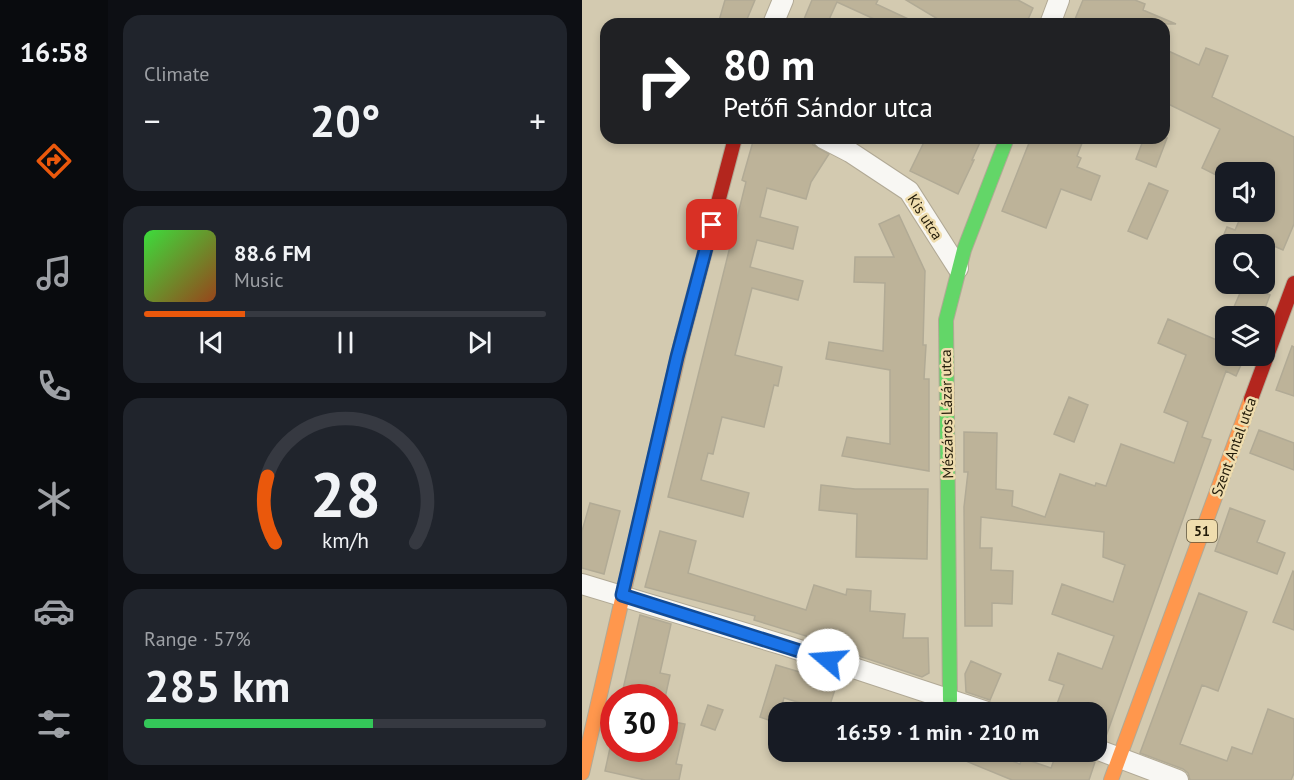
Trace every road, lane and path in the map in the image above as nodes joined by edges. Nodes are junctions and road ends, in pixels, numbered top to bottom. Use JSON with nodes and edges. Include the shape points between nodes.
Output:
{"nodes":[{"id":1,"x":783,"y":0,"type":"edge"},
{"id":2,"x":1059,"y":0,"type":"edge"},
{"id":3,"x":776,"y":18,"type":"edge"},
{"id":4,"x":1052,"y":18,"type":"edge"},
{"id":5,"x":733,"y":144,"type":"edge"},
{"id":6,"x":835,"y":144,"type":"edge"},
{"id":7,"x":1005,"y":144,"type":"edge"},
{"id":8,"x":958,"y":268,"type":"junction"},
{"id":9,"x":1294,"y":283,"type":"edge"},
{"id":10,"x":582,"y":584,"type":"edge"},
{"id":11,"x":622,"y":595,"type":"junction"},
{"id":12,"x":950,"y":700,"type":"junction"},
{"id":13,"x":956,"y":702,"type":"edge"},
{"id":14,"x":1107,"y":753,"type":"edge"},
{"id":15,"x":1119,"y":757,"type":"junction"},
{"id":16,"x":582,"y":773,"type":"edge"},
{"id":17,"x":1111,"y":780,"type":"edge"},
{"id":18,"x":1178,"y":780,"type":"edge"}],
"edges":[{"from":1,"to":3,"type":"street"},
{"from":2,"to":4,"type":"street"},
{"from":5,"to":11,"type":"street","via":[[677,357]]},
{"from":6,"to":8,"type":"street","name":"Kis utca","via":[[909,191]]},
{"from":7,"to":8,"type":"street","name":"Mészáros Lázár utca"},
{"from":8,"to":12,"type":"street","name":"Mészáros Lázár utca","via":[[946,320]]},
{"from":9,"to":15,"type":"street","name":"Szent Antal utca","number":"51"},
{"from":10,"to":11,"type":"street"},
{"from":11,"to":12,"type":"street"},
{"from":11,"to":16,"type":"street"},
{"from":12,"to":13,"type":"street"},
{"from":14,"to":15,"type":"street"},
{"from":15,"to":17,"type":"street","name":"Szent Antal utca","number":"51"},
{"from":15,"to":18,"type":"street"}]}
